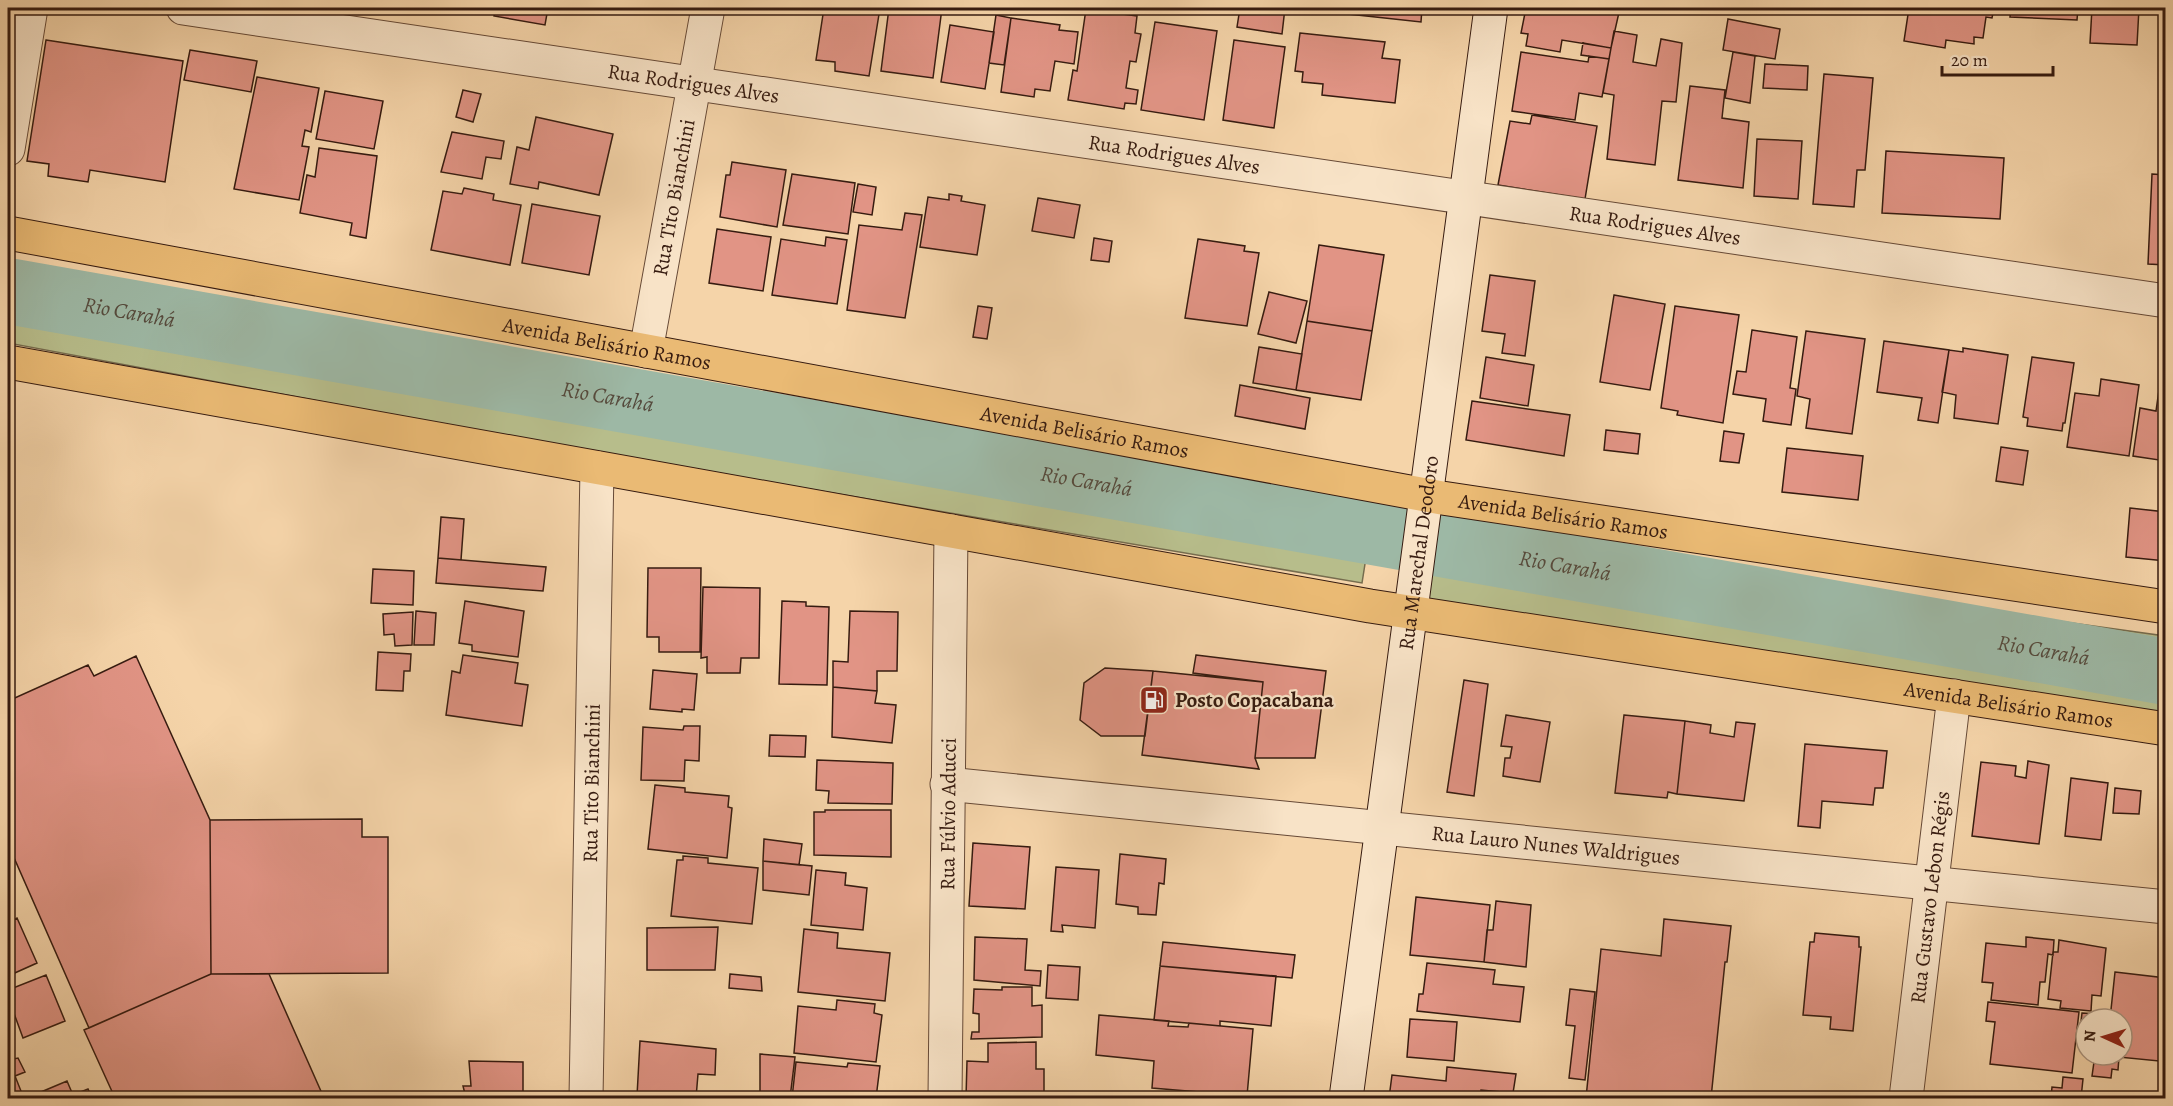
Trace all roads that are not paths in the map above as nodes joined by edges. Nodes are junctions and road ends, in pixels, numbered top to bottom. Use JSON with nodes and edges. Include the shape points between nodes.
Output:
{"nodes":[{"id":1,"x":31,"y":8,"type":"edge"},
{"id":2,"x":183,"y":8,"type":"edge"},
{"id":3,"x":708,"y":8,"type":"edge"},
{"id":4,"x":1491,"y":8,"type":"edge"},
{"id":5,"x":694,"y":83,"type":"junction"},
{"id":6,"x":8,"y":149,"type":"edge"},
{"id":7,"x":1466,"y":198,"type":"junction"},
{"id":8,"x":8,"y":233,"type":"edge"},
{"id":9,"x":2166,"y":301,"type":"edge"},
{"id":10,"x":646,"y":351,"type":"junction"},
{"id":11,"x":8,"y":362,"type":"edge"},
{"id":12,"x":597,"y":468,"type":"junction"},
{"id":13,"x":1425,"y":506,"type":"junction"},
{"id":14,"x":951,"y":531,"type":"junction"},
{"id":15,"x":1412,"y":602,"type":"junction"},
{"id":16,"x":2166,"y":607,"type":"edge"},
{"id":17,"x":1954,"y":696,"type":"junction"},
{"id":18,"x":2166,"y":729,"type":"edge"},
{"id":19,"x":947,"y":784,"type":"junction"},
{"id":20,"x":1382,"y":828,"type":"junction"},
{"id":21,"x":1932,"y":883,"type":"junction"},
{"id":22,"x":2166,"y":907,"type":"edge"},
{"id":23,"x":585,"y":1098,"type":"edge"},
{"id":24,"x":945,"y":1098,"type":"edge"},
{"id":25,"x":1346,"y":1098,"type":"edge"},
{"id":26,"x":1906,"y":1098,"type":"edge"}],
"edges":[{"from":1,"to":6,"type":"street"},
{"from":2,"to":5,"type":"street","name":"Rua Rodrigues Alves"},
{"from":3,"to":5,"type":"street","name":"Rua Tito Bianchini"},
{"from":4,"to":7,"type":"street","name":"Rua Marechal Deodoro"},
{"from":5,"to":7,"type":"street","name":"Rua Rodrigues Alves"},
{"from":5,"to":10,"type":"street","name":"Rua Tito Bianchini"},
{"from":7,"to":9,"type":"street","name":"Rua Rodrigues Alves"},
{"from":7,"to":13,"type":"street","name":"Rua Marechal Deodoro"},
{"from":8,"to":10,"type":"main road","name":"Avenida Belisário Ramos"},
{"from":10,"to":13,"type":"main road","name":"Avenida Belisário Ramos"},
{"from":11,"to":12,"type":"main road","name":"Avenida Belisário Ramos"},
{"from":12,"to":14,"type":"main road","name":"Avenida Belisário Ramos"},
{"from":12,"to":23,"type":"street","name":"Rua Tito Bianchini"},
{"from":13,"to":15,"type":"street","name":"Rua Marechal Deodoro"},
{"from":13,"to":16,"type":"main road","name":"Avenida Belisário Ramos"},
{"from":14,"to":15,"type":"main road","name":"Avenida Belisário Ramos"},
{"from":14,"to":19,"type":"street","name":"Rua Fúlvio Aducci"},
{"from":15,"to":17,"type":"main road","name":"Avenida Belisário Ramos"},
{"from":15,"to":20,"type":"street","name":"Rua Marechal Deodoro"},
{"from":17,"to":18,"type":"main road","name":"Avenida Belisário Ramos"},
{"from":17,"to":21,"type":"street","name":"Rua Gustavo Lebon Régis"},
{"from":19,"to":20,"type":"street","name":"Rua Lauro Nunes Waldrigues"},
{"from":19,"to":24,"type":"street","name":"Rua Fúlvio Aducci"},
{"from":20,"to":21,"type":"street","name":"Rua Lauro Nunes Waldrigues"},
{"from":20,"to":25,"type":"street","name":"Rua Marechal Deodoro"},
{"from":21,"to":22,"type":"street","name":"Rua Lauro Nunes Waldrigues"},
{"from":21,"to":26,"type":"street","name":"Rua Gustavo Lebon Régis"}]}
